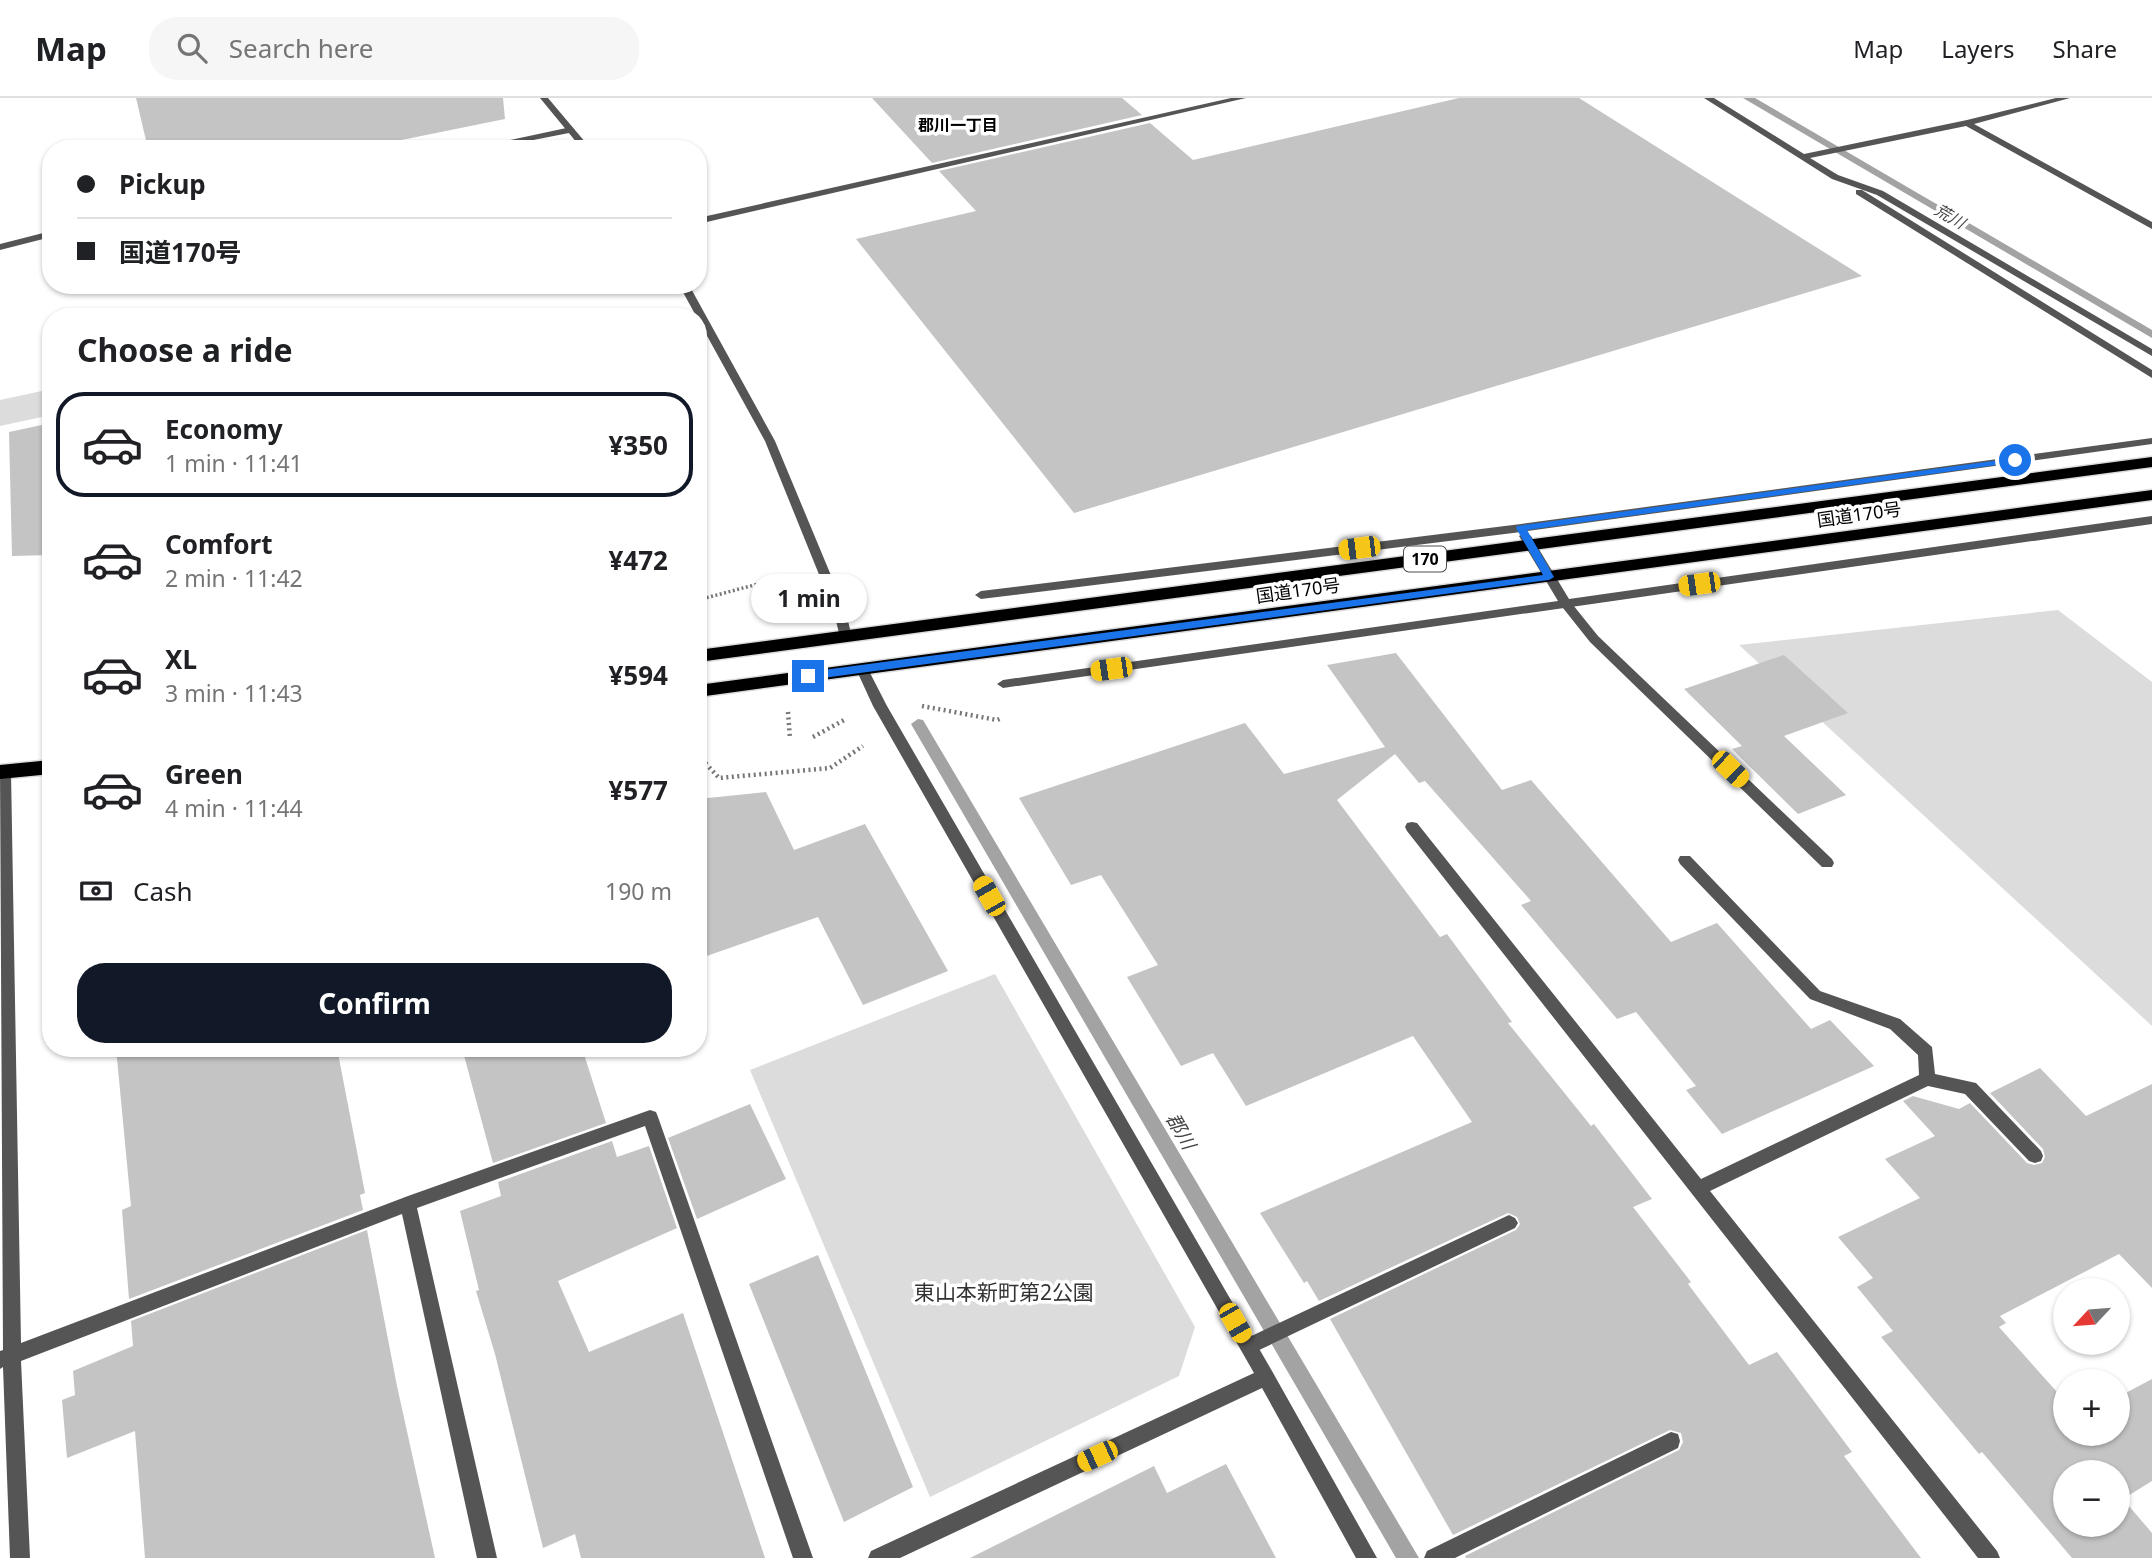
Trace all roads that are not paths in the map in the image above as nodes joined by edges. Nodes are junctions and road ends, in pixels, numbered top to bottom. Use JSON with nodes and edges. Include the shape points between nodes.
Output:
{"nodes":[{"id":1,"x":544,"y":98,"type":"edge"},
{"id":2,"x":1242,"y":98,"type":"edge"},
{"id":3,"x":1708,"y":98,"type":"edge"},
{"id":4,"x":2066,"y":98,"type":"edge"},
{"id":5,"x":1968,"y":123,"type":"junction"},
{"id":6,"x":571,"y":130,"type":"junction"},
{"id":7,"x":519,"y":140,"type":"edge"},
{"id":8,"x":579,"y":140,"type":"edge"},
{"id":9,"x":1802,"y":157,"type":"junction"},
{"id":10,"x":1835,"y":177,"type":"junction"},
{"id":11,"x":707,"y":219,"type":"edge"},
{"id":12,"x":2152,"y":226,"type":"edge"},
{"id":13,"x":42,"y":236,"type":"edge"},
{"id":14,"x":0,"y":247,"type":"edge"},
{"id":15,"x":707,"y":327,"type":"edge"},
{"id":16,"x":2152,"y":353,"type":"edge"},
{"id":17,"x":2152,"y":375,"type":"edge"},
{"id":18,"x":2152,"y":441,"type":"edge"},
{"id":19,"x":2152,"y":462,"type":"edge"},
{"id":20,"x":2152,"y":495,"type":"edge"},
{"id":21,"x":2152,"y":520,"type":"edge"},
{"id":22,"x":1521,"y":528,"type":"junction"},
{"id":23,"x":1530,"y":545,"type":"junction"},
{"id":24,"x":1549,"y":577,"type":"junction"},
{"id":25,"x":981,"y":595,"type":"dead end"},
{"id":26,"x":1565,"y":603,"type":"junction"},
{"id":27,"x":846,"y":637,"type":"junction"},
{"id":28,"x":707,"y":655,"type":"edge"},
{"id":29,"x":862,"y":669,"type":"junction"},
{"id":30,"x":1003,"y":684,"type":"dead end"},
{"id":31,"x":707,"y":690,"type":"edge"},
{"id":32,"x":42,"y":764,"type":"edge"},
{"id":33,"x":42,"y":769,"type":"edge"},
{"id":34,"x":2,"y":772,"type":"edge"},
{"id":35,"x":1412,"y":827,"type":"dead end"},
{"id":36,"x":1685,"y":860,"type":"dead end"},
{"id":37,"x":1827,"y":863,"type":"dead end"},
{"id":38,"x":1927,"y":1079,"type":"junction"},
{"id":39,"x":2035,"y":1156,"type":"dead end"},
{"id":40,"x":1698,"y":1189,"type":"junction"},
{"id":41,"x":408,"y":1204,"type":"junction"},
{"id":42,"x":1510,"y":1223,"type":"dead end"},
{"id":43,"x":1251,"y":1345,"type":"junction"},
{"id":44,"x":6,"y":1358,"type":"edge"},
{"id":45,"x":1266,"y":1377,"type":"junction"},
{"id":46,"x":1671,"y":1441,"type":"dead end"},
{"id":47,"x":1439,"y":1555,"type":"edge"},
{"id":48,"x":20,"y":1558,"type":"edge"},
{"id":49,"x":487,"y":1558,"type":"edge"},
{"id":50,"x":803,"y":1558,"type":"edge"},
{"id":51,"x":878,"y":1558,"type":"edge"},
{"id":52,"x":1367,"y":1558,"type":"edge"},
{"id":53,"x":1990,"y":1558,"type":"edge"}],
"edges":[{"from":1,"to":6,"type":"street"},
{"from":2,"to":11,"type":"street"},
{"from":3,"to":9,"type":"street"},
{"from":4,"to":5,"type":"street"},
{"from":5,"to":9,"type":"street"},
{"from":5,"to":12,"type":"street"},
{"from":6,"to":7,"type":"street"},
{"from":6,"to":8,"type":"street"},
{"from":9,"to":10,"type":"street"},
{"from":10,"to":16,"type":"street","via":[[1880,193]]},
{"from":10,"to":17,"type":"street"},
{"from":13,"to":14,"type":"street"},
{"from":15,"to":27,"type":"street","via":[[770,441],[839,609]]},
{"from":18,"to":22,"type":"street"},
{"from":19,"to":23,"type":"highway","name":"国道170号","number":"170"},
{"from":20,"to":24,"type":"highway","name":"国道170号","number":"170"},
{"from":21,"to":26,"type":"street"},
{"from":22,"to":23,"type":"street"},
{"from":22,"to":25,"type":"street"},
{"from":23,"to":24,"type":"street"},
{"from":23,"to":27,"type":"highway","name":"国道170号","number":"170"},
{"from":24,"to":26,"type":"street"},
{"from":24,"to":29,"type":"highway","name":"国道170号","number":"170"},
{"from":26,"to":30,"type":"street"},
{"from":26,"to":37,"type":"street","via":[[1594,639]]},
{"from":27,"to":28,"type":"highway","name":"国道170号","number":"170"},
{"from":29,"to":31,"type":"highway","name":"国道170号","number":"170"},
{"from":29,"to":43,"type":"street"},
{"from":32,"to":34,"type":"highway"},
{"from":33,"to":34,"type":"highway"},
{"from":34,"to":44,"type":"street"},
{"from":35,"to":40,"type":"street"},
{"from":36,"to":38,"type":"street","via":[[1815,995],[1895,1024],[1926,1052]]},
{"from":38,"to":39,"type":"street","via":[[1970,1088]]},
{"from":38,"to":40,"type":"street"},
{"from":40,"to":53,"type":"street"},
{"from":41,"to":44,"type":"street"},
{"from":41,"to":49,"type":"street"},
{"from":41,"to":50,"type":"street","via":[[650,1117]]},
{"from":42,"to":43,"type":"street"},
{"from":43,"to":45,"type":"street"},
{"from":44,"to":48,"type":"street"},
{"from":45,"to":51,"type":"street"},
{"from":45,"to":52,"type":"street"},
{"from":46,"to":47,"type":"street"}]}
